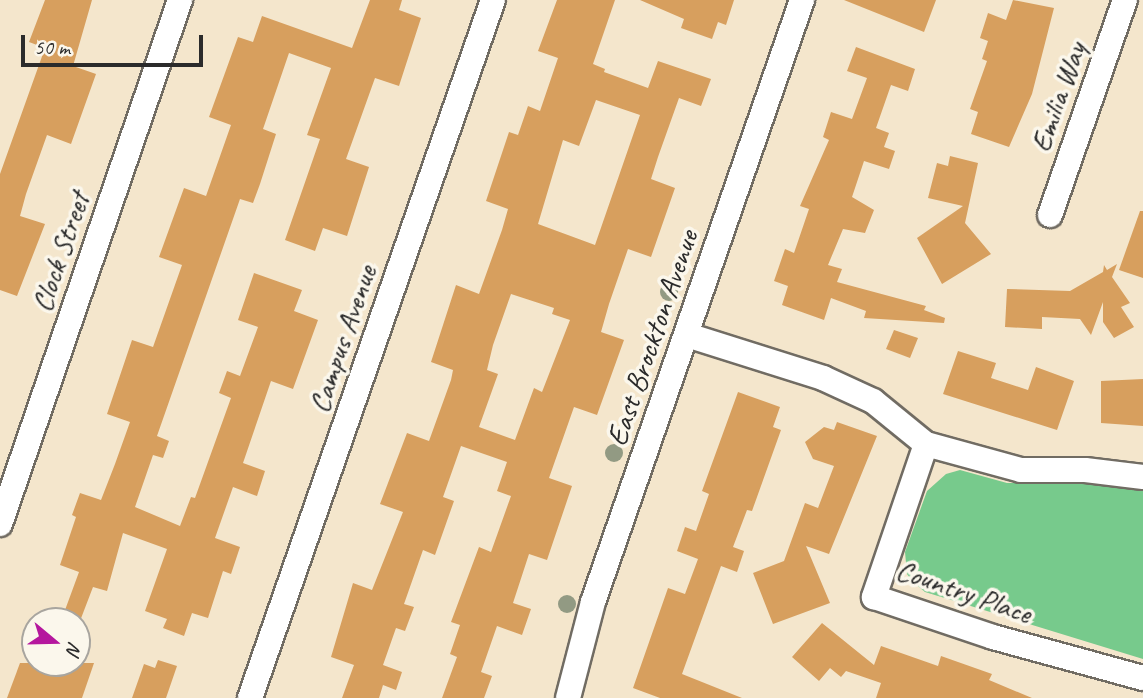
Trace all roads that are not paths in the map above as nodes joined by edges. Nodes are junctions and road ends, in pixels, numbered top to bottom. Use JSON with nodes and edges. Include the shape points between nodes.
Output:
{"nodes":[{"id":1,"x":180,"y":0,"type":"edge"},
{"id":2,"x":493,"y":0,"type":"edge"},
{"id":3,"x":802,"y":0,"type":"edge"},
{"id":4,"x":1125,"y":0,"type":"edge"},
{"id":5,"x":1050,"y":215,"type":"dead end"},
{"id":6,"x":687,"y":335,"type":"junction"},
{"id":7,"x":926,"y":444,"type":"junction"},
{"id":8,"x":1143,"y":477,"type":"edge"},
{"id":9,"x":0,"y":524,"type":"edge"},
{"id":10,"x":1143,"y":678,"type":"edge"},
{"id":11,"x":250,"y":698,"type":"edge"},
{"id":12,"x":568,"y":698,"type":"edge"}],
"edges":[{"from":1,"to":9,"type":"street","name":"Clock Street"},
{"from":2,"to":11,"type":"street","name":"Campus Avenue"},
{"from":3,"to":6,"type":"street","name":"East Brockton Avenue"},
{"from":4,"to":5,"type":"street","name":"Emilia Way"},
{"from":6,"to":7,"type":"street","via":[[823,378],[861,395]]},
{"from":6,"to":12,"type":"street","name":"East Brockton Avenue","via":[[593,602]]},
{"from":7,"to":8,"type":"street","via":[[1021,470],[1085,470]]},
{"from":7,"to":10,"type":"street","name":"Country Place","via":[[874,597],[993,637]]}]}
